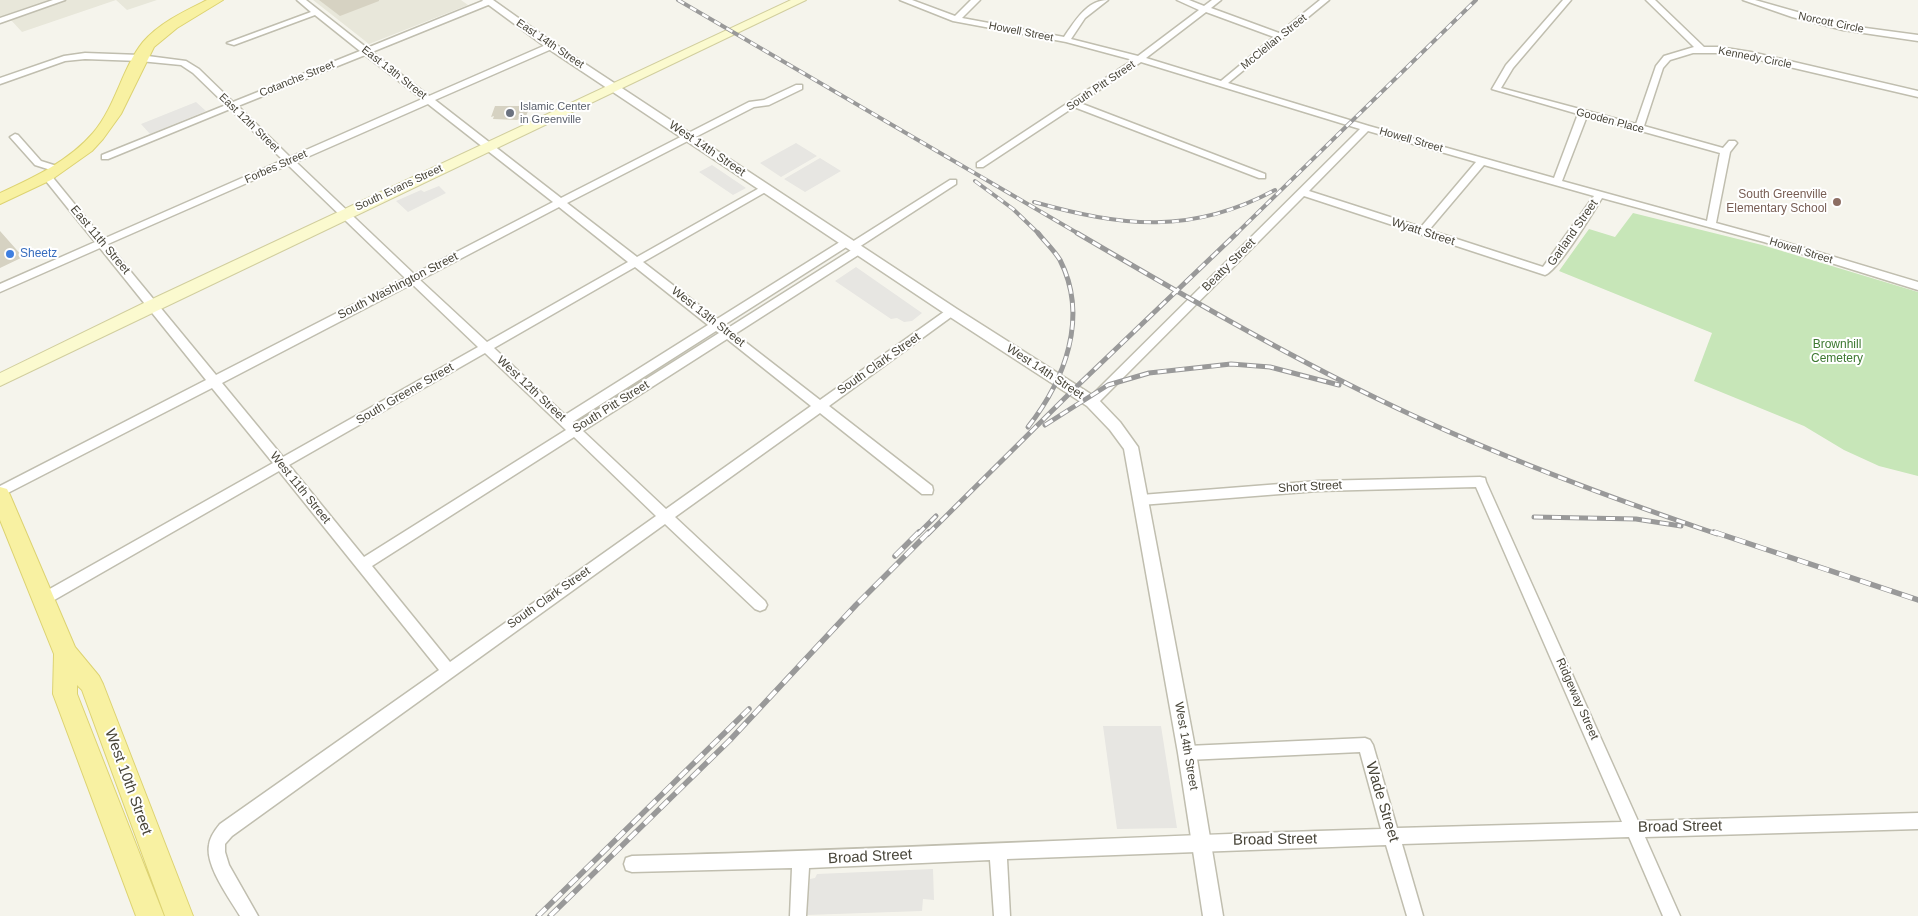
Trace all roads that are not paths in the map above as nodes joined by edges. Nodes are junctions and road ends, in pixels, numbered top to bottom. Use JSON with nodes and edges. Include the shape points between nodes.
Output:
{"nodes":[{"id":1,"x":61,"y":0,"type":"edge"},
{"id":2,"x":217,"y":0,"type":"edge"},
{"id":3,"x":301,"y":0,"type":"edge"},
{"id":4,"x":800,"y":0,"type":"edge"},
{"id":5,"x":904,"y":0,"type":"edge"},
{"id":6,"x":976,"y":0,"type":"edge"},
{"id":7,"x":1104,"y":0,"type":"edge"},
{"id":8,"x":1181,"y":0,"type":"edge"},
{"id":9,"x":1217,"y":0,"type":"edge"},
{"id":10,"x":1325,"y":0,"type":"edge"},
{"id":11,"x":1567,"y":0,"type":"edge"},
{"id":12,"x":1650,"y":0,"type":"edge"},
{"id":13,"x":1747,"y":0,"type":"edge"},
{"id":14,"x":489,"y":1,"type":"edge"},
{"id":15,"x":1205,"y":9,"type":"junction"},
{"id":16,"x":317,"y":12,"type":"junction"},
{"id":17,"x":956,"y":19,"type":"junction"},
{"id":18,"x":0,"y":21,"type":"edge"},
{"id":19,"x":1282,"y":36,"type":"junction"},
{"id":20,"x":1918,"y":38,"type":"edge"},
{"id":21,"x":1066,"y":40,"type":"junction"},
{"id":22,"x":231,"y":44,"type":"dead end"},
{"id":23,"x":551,"y":46,"type":"junction"},
{"id":24,"x":1702,"y":50,"type":"junction"},
{"id":25,"x":366,"y":51,"type":"junction"},
{"id":26,"x":140,"y":58,"type":"junction"},
{"id":27,"x":1140,"y":59,"type":"junction"},
{"id":28,"x":0,"y":81,"type":"edge"},
{"id":29,"x":1222,"y":84,"type":"junction"},
{"id":30,"x":614,"y":87,"type":"junction"},
{"id":31,"x":799,"y":87,"type":"dead end"},
{"id":32,"x":1918,"y":94,"type":"edge"},
{"id":33,"x":429,"y":100,"type":"junction"},
{"id":34,"x":1075,"y":104,"type":"junction"},
{"id":35,"x":231,"y":105,"type":"junction"},
{"id":36,"x":1583,"y":114,"type":"junction"},
{"id":37,"x":1366,"y":128,"type":"junction"},
{"id":38,"x":1639,"y":128,"type":"junction"},
{"id":39,"x":688,"y":136,"type":"junction"},
{"id":40,"x":15,"y":137,"type":"dead end"},
{"id":41,"x":1732,"y":143,"type":"dead end"},
{"id":42,"x":488,"y":146,"type":"junction"},
{"id":43,"x":1724,"y":151,"type":"junction"},
{"id":44,"x":105,"y":157,"type":"dead end"},
{"id":45,"x":1482,"y":161,"type":"junction"},
{"id":46,"x":289,"y":162,"type":"junction"},
{"id":47,"x":980,"y":165,"type":"dead end"},
{"id":48,"x":52,"y":173,"type":"junction"},
{"id":49,"x":1262,"y":176,"type":"dead end"},
{"id":50,"x":953,"y":182,"type":"dead end"},
{"id":51,"x":1557,"y":182,"type":"junction"},
{"id":52,"x":766,"y":188,"type":"junction"},
{"id":53,"x":1302,"y":192,"type":"junction"},
{"id":54,"x":1600,"y":194,"type":"junction"},
{"id":55,"x":0,"y":199,"type":"edge"},
{"id":56,"x":561,"y":202,"type":"junction"},
{"id":57,"x":344,"y":214,"type":"junction"},
{"id":58,"x":1711,"y":224,"type":"junction"},
{"id":59,"x":1422,"y":232,"type":"junction"},
{"id":60,"x":102,"y":243,"type":"junction"},
{"id":61,"x":853,"y":246,"type":"junction"},
{"id":62,"x":637,"y":262,"type":"junction"},
{"id":63,"x":1545,"y":271,"type":"joint"},
{"id":64,"x":413,"y":278,"type":"junction"},
{"id":65,"x":1918,"y":286,"type":"edge"},
{"id":66,"x":0,"y":288,"type":"edge"},
{"id":67,"x":153,"y":305,"type":"junction"},
{"id":68,"x":952,"y":312,"type":"junction"},
{"id":69,"x":717,"y":324,"type":"junction"},
{"id":70,"x":728,"y":333,"type":"junction"},
{"id":71,"x":487,"y":347,"type":"junction"},
{"id":72,"x":0,"y":380,"type":"edge"},
{"id":73,"x":214,"y":381,"type":"junction"},
{"id":74,"x":1092,"y":402,"type":"junction"},
{"id":75,"x":821,"y":406,"type":"junction"},
{"id":76,"x":565,"y":421,"type":"junction"},
{"id":77,"x":574,"y":430,"type":"junction"},
{"id":78,"x":281,"y":464,"type":"junction"},
{"id":79,"x":1480,"y":482,"type":"joint"},
{"id":80,"x":927,"y":490,"type":"dead end"},
{"id":81,"x":0,"y":493,"type":"edge"},
{"id":82,"x":1141,"y":500,"type":"junction"},
{"id":83,"x":666,"y":516,"type":"junction"},
{"id":84,"x":363,"y":564,"type":"junction"},
{"id":85,"x":44,"y":599,"type":"junction"},
{"id":86,"x":760,"y":605,"type":"dead end"},
{"id":87,"x":66,"y":654,"type":"junction"},
{"id":88,"x":448,"y":670,"type":"junction"},
{"id":89,"x":1187,"y":753,"type":"junction"},
{"id":90,"x":1918,"y":821,"type":"edge"},
{"id":91,"x":1635,"y":828,"type":"junction"},
{"id":92,"x":1393,"y":838,"type":"junction"},
{"id":93,"x":1202,"y":842,"type":"junction"},
{"id":94,"x":998,"y":850,"type":"junction"},
{"id":95,"x":801,"y":860,"type":"junction"},
{"id":96,"x":632,"y":864,"type":"dead end"},
{"id":97,"x":150,"y":916,"type":"edge"},
{"id":98,"x":179,"y":916,"type":"edge"},
{"id":99,"x":250,"y":916,"type":"edge"},
{"id":100,"x":798,"y":916,"type":"edge"},
{"id":101,"x":1002,"y":916,"type":"edge"},
{"id":102,"x":1213,"y":916,"type":"edge"},
{"id":103,"x":1414,"y":916,"type":"edge"},
{"id":104,"x":1672,"y":916,"type":"edge"}],
"edges":[{"from":1,"to":18,"type":"street"},
{"from":2,"to":26,"type":"main road","via":[[158,35]]},
{"from":3,"to":16,"type":"street","name":"East 13th Street"},
{"from":4,"to":30,"type":"main road","name":"South Evans Street"},
{"from":5,"to":17,"type":"street","name":"Howell Street"},
{"from":6,"to":17,"type":"street"},
{"from":7,"to":21,"type":"street","via":[[1082,16]]},
{"from":8,"to":15,"type":"street"},
{"from":9,"to":15,"type":"street","name":"South Pitt Street"},
{"from":10,"to":19,"type":"street","name":"McClellan Street"},
{"from":11,"to":36,"type":"street","name":"Gooden Place","via":[[1509,67],[1496,89]]},
{"from":12,"to":24,"type":"street"},
{"from":13,"to":20,"type":"street","name":"Norcott Circle","via":[[1835,25]]},
{"from":14,"to":23,"type":"street","name":"East 14th Street"},
{"from":14,"to":25,"type":"street","name":"Cotanche Street"},
{"from":15,"to":19,"type":"street"},
{"from":15,"to":27,"type":"street","name":"South Pitt Street"},
{"from":16,"to":22,"type":"street"},
{"from":16,"to":25,"type":"street","name":"East 13th Street"},
{"from":17,"to":21,"type":"street","name":"Howell Street"},
{"from":19,"to":29,"type":"street","name":"McClellan Street"},
{"from":21,"to":27,"type":"street","name":"Howell Street"},
{"from":23,"to":30,"type":"street","name":"East 14th Street"},
{"from":23,"to":33,"type":"street","name":"Forbes Street"},
{"from":24,"to":32,"type":"street","name":"Kennedy Circle","via":[[1751,55]]},
{"from":24,"to":38,"type":"street","name":"Kennedy Circle","via":[[1667,58],[1659,68]]},
{"from":25,"to":33,"type":"street","name":"East 13th Street"},
{"from":25,"to":35,"type":"street","name":"Cotanche Street"},
{"from":26,"to":28,"type":"street","name":"East 12th Street","via":[[85,56],[64,59]]},
{"from":26,"to":35,"type":"street","name":"East 12th Street","via":[[183,63],[196,71]]},
{"from":26,"to":48,"type":"main road","via":[[110,122],[101,134]]},
{"from":27,"to":29,"type":"street","name":"Howell Street"},
{"from":27,"to":34,"type":"street","name":"South Pitt Street"},
{"from":29,"to":37,"type":"street","name":"Howell Street"},
{"from":30,"to":39,"type":"street","name":"West 14th Street"},
{"from":30,"to":42,"type":"main road","name":"South Evans Street"},
{"from":31,"to":39,"type":"street","name":"South Washington Street","via":[[766,103],[752,104]]},
{"from":33,"to":42,"type":"street","name":"East 13th Street"},
{"from":33,"to":46,"type":"street","name":"Forbes Street"},
{"from":34,"to":47,"type":"street","name":"South Pitt Street"},
{"from":34,"to":49,"type":"street"},
{"from":35,"to":44,"type":"street","name":"Cotanche Street"},
{"from":35,"to":46,"type":"street","name":"East 12th Street"},
{"from":36,"to":38,"type":"street","name":"Gooden Place"},
{"from":36,"to":51,"type":"street"},
{"from":37,"to":45,"type":"street","name":"Howell Street"},
{"from":37,"to":53,"type":"street","name":"Beatty Street"},
{"from":38,"to":43,"type":"street","name":"Gooden Place"},
{"from":39,"to":52,"type":"street","name":"West 14th Street"},
{"from":39,"to":56,"type":"street","name":"South Washington Street"},
{"from":40,"to":48,"type":"street","via":[[38,163]]},
{"from":41,"to":43,"type":"street"},
{"from":42,"to":56,"type":"street","name":"West 13th Street"},
{"from":42,"to":57,"type":"main road","name":"South Evans Street"},
{"from":43,"to":58,"type":"street"},
{"from":45,"to":51,"type":"street","name":"Howell Street"},
{"from":45,"to":59,"type":"street"},
{"from":46,"to":57,"type":"street","name":"East 12th Street"},
{"from":46,"to":60,"type":"street","name":"Forbes Street"},
{"from":48,"to":55,"type":"main road"},
{"from":48,"to":60,"type":"street","name":"East 11th Street"},
{"from":50,"to":61,"type":"street","name":"South Pitt Street"},
{"from":51,"to":54,"type":"street","name":"Howell Street"},
{"from":52,"to":61,"type":"street","name":"West 14th Street"},
{"from":52,"to":62,"type":"street","name":"South Greene Street"},
{"from":53,"to":59,"type":"street","name":"Wyatt Street"},
{"from":53,"to":74,"type":"street","name":"Beatty Street"},
{"from":54,"to":58,"type":"street","name":"Howell Street"},
{"from":54,"to":63,"type":"street","name":"Garland Street"},
{"from":56,"to":62,"type":"street","name":"West 13th Street"},
{"from":56,"to":64,"type":"street","name":"South Washington Street"},
{"from":57,"to":64,"type":"street","name":"West 12th Street"},
{"from":57,"to":67,"type":"main road","name":"South Evans Street"},
{"from":58,"to":65,"type":"street","name":"Howell Street"},
{"from":59,"to":63,"type":"street","name":"Wyatt Street"},
{"from":60,"to":66,"type":"street","name":"Forbes Street"},
{"from":60,"to":67,"type":"street","name":"East 11th Street"},
{"from":61,"to":68,"type":"street","name":"West 14th Street"},
{"from":61,"to":69,"type":"street","name":"South Pitt Street"},
{"from":61,"to":70,"type":"street","name":"South Pitt Street"},
{"from":62,"to":69,"type":"street","name":"West 13th Street"},
{"from":62,"to":71,"type":"street","name":"South Greene Street"},
{"from":64,"to":71,"type":"street","name":"West 12th Street"},
{"from":64,"to":73,"type":"street","name":"South Washington Street"},
{"from":67,"to":72,"type":"main road","name":"South Evans Street"},
{"from":67,"to":73,"type":"street","name":"West 11th Street"},
{"from":68,"to":74,"type":"street","name":"West 14th Street"},
{"from":68,"to":75,"type":"street","name":"South Clark Street"},
{"from":69,"to":70,"type":"street","name":"West 13th Street"},
{"from":69,"to":76,"type":"street","name":"South Pitt Street"},
{"from":70,"to":75,"type":"street","name":"West 13th Street"},
{"from":70,"to":77,"type":"street","name":"South Pitt Street"},
{"from":71,"to":76,"type":"street","name":"West 12th Street"},
{"from":71,"to":78,"type":"street","name":"South Greene Street"},
{"from":73,"to":78,"type":"street","name":"West 11th Street"},
{"from":73,"to":81,"type":"street","name":"South Washington Street"},
{"from":74,"to":82,"type":"street","name":"West 14th Street","via":[[1131,447]]},
{"from":75,"to":80,"type":"street","name":"West 13th Street"},
{"from":75,"to":83,"type":"street","name":"South Clark Street"},
{"from":76,"to":77,"type":"street","name":"West 12th Street"},
{"from":77,"to":83,"type":"street","name":"West 12th Street"},
{"from":77,"to":84,"type":"street","name":"South Pitt Street"},
{"from":78,"to":84,"type":"street","name":"West 11th Street"},
{"from":78,"to":85,"type":"street","name":"South Greene Street"},
{"from":79,"to":82,"type":"street","name":"Short Street","via":[[1318,486]]},
{"from":79,"to":91,"type":"street","name":"Ridgeway Street"},
{"from":81,"to":85,"type":"main road","name":"West 10th Street"},
{"from":82,"to":89,"type":"street","name":"West 14th Street"},
{"from":83,"to":86,"type":"street","name":"West 12th Street"},
{"from":83,"to":88,"type":"street","name":"South Clark Street"},
{"from":84,"to":88,"type":"street","name":"West 11th Street"},
{"from":85,"to":87,"type":"main road","name":"West 10th Street"},
{"from":87,"to":97,"type":"main road","name":"West 10th Street","via":[[65,694]]},
{"from":87,"to":98,"type":"main road","name":"West 10th Street","via":[[91,684]]},
{"from":88,"to":99,"type":"street","name":"South Clark Street","via":[[226,830],[217,843],[217,854]]},
{"from":89,"to":92,"type":"street","name":"Wade Street","via":[[1365,745]]},
{"from":89,"to":93,"type":"street","name":"West 14th Street"},
{"from":90,"to":91,"type":"street","name":"Broad Street"},
{"from":91,"to":92,"type":"street","name":"Broad Street"},
{"from":91,"to":104,"type":"street","name":"Ridgeway Street"},
{"from":92,"to":93,"type":"street","name":"Broad Street"},
{"from":92,"to":103,"type":"street","name":"Wade Street"},
{"from":93,"to":94,"type":"street","name":"Broad Street"},
{"from":93,"to":102,"type":"street","name":"West 14th Street"},
{"from":94,"to":95,"type":"street","name":"Broad Street"},
{"from":94,"to":101,"type":"street"},
{"from":95,"to":96,"type":"street","name":"Broad Street"},
{"from":95,"to":100,"type":"street"}]}
